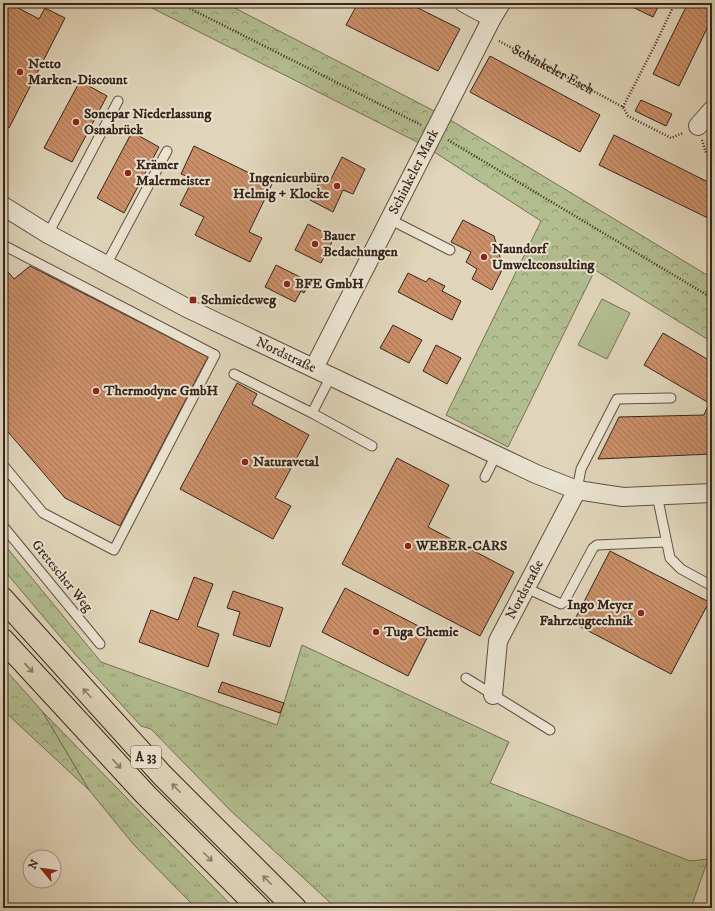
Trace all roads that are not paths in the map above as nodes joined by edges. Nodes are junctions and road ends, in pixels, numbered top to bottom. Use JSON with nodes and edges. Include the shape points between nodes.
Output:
{"nodes":[{"id":1,"x":464,"y":3,"type":"edge"},
{"id":2,"x":492,"y":18,"type":"edge"},
{"id":3,"x":118,"y":101,"type":"dead end"},
{"id":4,"x":712,"y":110,"type":"edge"},
{"id":5,"x":698,"y":126,"type":"road end"},
{"id":6,"x":167,"y":151,"type":"dead end"},
{"id":7,"x":3,"y":206,"type":"edge"},
{"id":8,"x":389,"y":219,"type":"junction"},
{"id":9,"x":48,"y":234,"type":"junction"},
{"id":10,"x":3,"y":245,"type":"edge"},
{"id":11,"x":450,"y":250,"type":"dead end"},
{"id":12,"x":106,"y":265,"type":"junction"},
{"id":13,"x":314,"y":368,"type":"junction"},
{"id":14,"x":234,"y":374,"type":"dead end"},
{"id":15,"x":330,"y":376,"type":"junction"},
{"id":16,"x":671,"y":398,"type":"dead end"},
{"id":17,"x":312,"y":413,"type":"junction"},
{"id":18,"x":372,"y":446,"type":"dead end"},
{"id":19,"x":496,"y":455,"type":"junction"},
{"id":20,"x":3,"y":465,"type":"edge"},
{"id":21,"x":485,"y":477,"type":"dead end"},
{"id":22,"x":577,"y":490,"type":"junction"},
{"id":23,"x":712,"y":493,"type":"edge"},
{"id":24,"x":657,"y":495,"type":"junction"},
{"id":25,"x":3,"y":526,"type":"edge"},
{"id":26,"x":665,"y":542,"type":"junction"},
{"id":27,"x":712,"y":586,"type":"edge"},
{"id":28,"x":526,"y":588,"type":"junction"},
{"id":29,"x":3,"y":599,"type":"edge"},
{"id":30,"x":3,"y":640,"type":"edge"},
{"id":31,"x":100,"y":644,"type":"dead end"},
{"id":32,"x":466,"y":678,"type":"dead end"},
{"id":33,"x":493,"y":695,"type":"junction"},
{"id":34,"x":550,"y":730,"type":"dead end"},
{"id":35,"x":259,"y":908,"type":"edge"},
{"id":36,"x":295,"y":908,"type":"edge"}],
"edges":[{"from":1,"to":2,"type":"street"},
{"from":2,"to":8,"type":"street","name":"Schinkeler Mark"},
{"from":3,"to":9,"type":"lane"},
{"from":4,"to":5,"type":"street"},
{"from":6,"to":12,"type":"lane"},
{"from":7,"to":9,"type":"street","name":"Nordstraße"},
{"from":8,"to":11,"type":"lane"},
{"from":8,"to":13,"type":"street","name":"Schinkeler Mark"},
{"from":9,"to":12,"type":"street","name":"Nordstraße"},
{"from":10,"to":20,"type":"lane","via":[[216,355],[114,550],[43,513]]},
{"from":12,"to":13,"type":"street","name":"Nordstraße","via":[[187,308]]},
{"from":13,"to":15,"type":"street","name":"Nordstraße"},
{"from":14,"to":17,"type":"lane"},
{"from":15,"to":17,"type":"lane"},
{"from":15,"to":19,"type":"street","name":"Nordstraße"},
{"from":16,"to":22,"type":"lane","via":[[617,399],[581,469]]},
{"from":17,"to":18,"type":"lane"},
{"from":19,"to":21,"type":"lane"},
{"from":19,"to":22,"type":"street","name":"Nordstraße"},
{"from":22,"to":24,"type":"street","name":"Nordstraße","via":[[623,497]]},
{"from":22,"to":28,"type":"street","name":"Nordstraße"},
{"from":23,"to":24,"type":"street","name":"Nordstraße"},
{"from":24,"to":26,"type":"lane"},
{"from":25,"to":31,"type":"lane","name":"Gretescher Weg"},
{"from":26,"to":27,"type":"lane","via":[[674,564]]},
{"from":26,"to":28,"type":"lane","via":[[592,548],[561,604]]},
{"from":28,"to":33,"type":"street","name":"Nordstraße","via":[[498,641]]},
{"from":36,"to":29,"type":"highway","number":"A 33","one_way":true,"via":[[162,775]]},
{"from":30,"to":35,"type":"highway","number":"A 33","one_way":true,"via":[[145,794]]},
{"from":32,"to":33,"type":"lane"},
{"from":33,"to":34,"type":"lane"}]}
